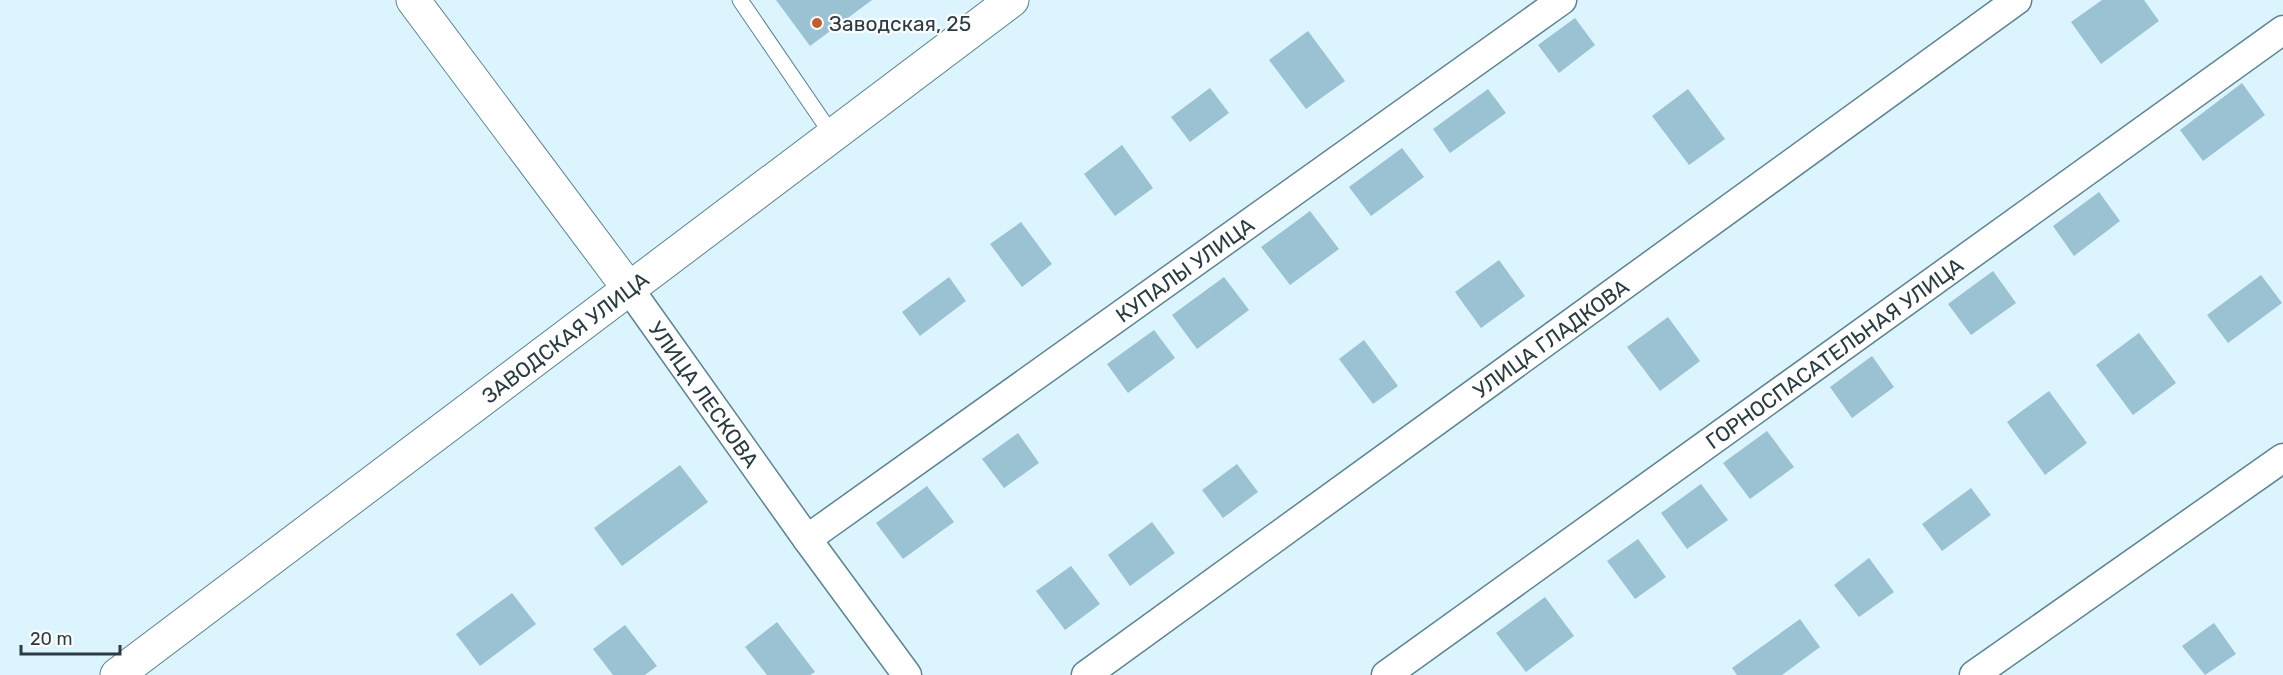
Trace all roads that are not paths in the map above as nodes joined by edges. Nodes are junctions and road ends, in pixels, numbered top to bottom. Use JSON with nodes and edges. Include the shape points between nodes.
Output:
{"nodes":[{"id":1,"x":413,"y":0,"type":"edge"},
{"id":2,"x":740,"y":0,"type":"edge"},
{"id":3,"x":1012,"y":0,"type":"edge"},
{"id":4,"x":1562,"y":0,"type":"edge"},
{"id":5,"x":2017,"y":0,"type":"edge"},
{"id":6,"x":2283,"y":30,"type":"edge"},
{"id":7,"x":833,"y":136,"type":"junction"},
{"id":8,"x":630,"y":290,"type":"junction"},
{"id":9,"x":2283,"y":458,"type":"edge"},
{"id":10,"x":807,"y":539,"type":"junction"},
{"id":11,"x":117,"y":675,"type":"edge"},
{"id":12,"x":907,"y":675,"type":"edge"},
{"id":13,"x":1086,"y":675,"type":"edge"},
{"id":14,"x":1386,"y":675,"type":"edge"},
{"id":15,"x":1974,"y":675,"type":"edge"}],
"edges":[{"from":1,"to":8,"type":"street","name":"УЛИЦА ЛЕСКОВА"},
{"from":2,"to":7,"type":"lane"},
{"from":3,"to":7,"type":"street","name":"ЗАВОДСКАЯ УЛИЦА"},
{"from":4,"to":10,"type":"street","name":"КУПАЛЫ УЛИЦА"},
{"from":5,"to":13,"type":"street","name":"УЛИЦА ГЛАДКОВА"},
{"from":6,"to":14,"type":"street","name":"ГОРНОСПАСАТЕЛЬНАЯ УЛИЦА"},
{"from":7,"to":8,"type":"street","name":"ЗАВОДСКАЯ УЛИЦА"},
{"from":8,"to":10,"type":"street","name":"УЛИЦА ЛЕСКОВА"},
{"from":8,"to":11,"type":"street","name":"ЗАВОДСКАЯ УЛИЦА"},
{"from":9,"to":15,"type":"street"},
{"from":10,"to":12,"type":"street","name":"УЛИЦА ЛЕСКОВА"}]}
